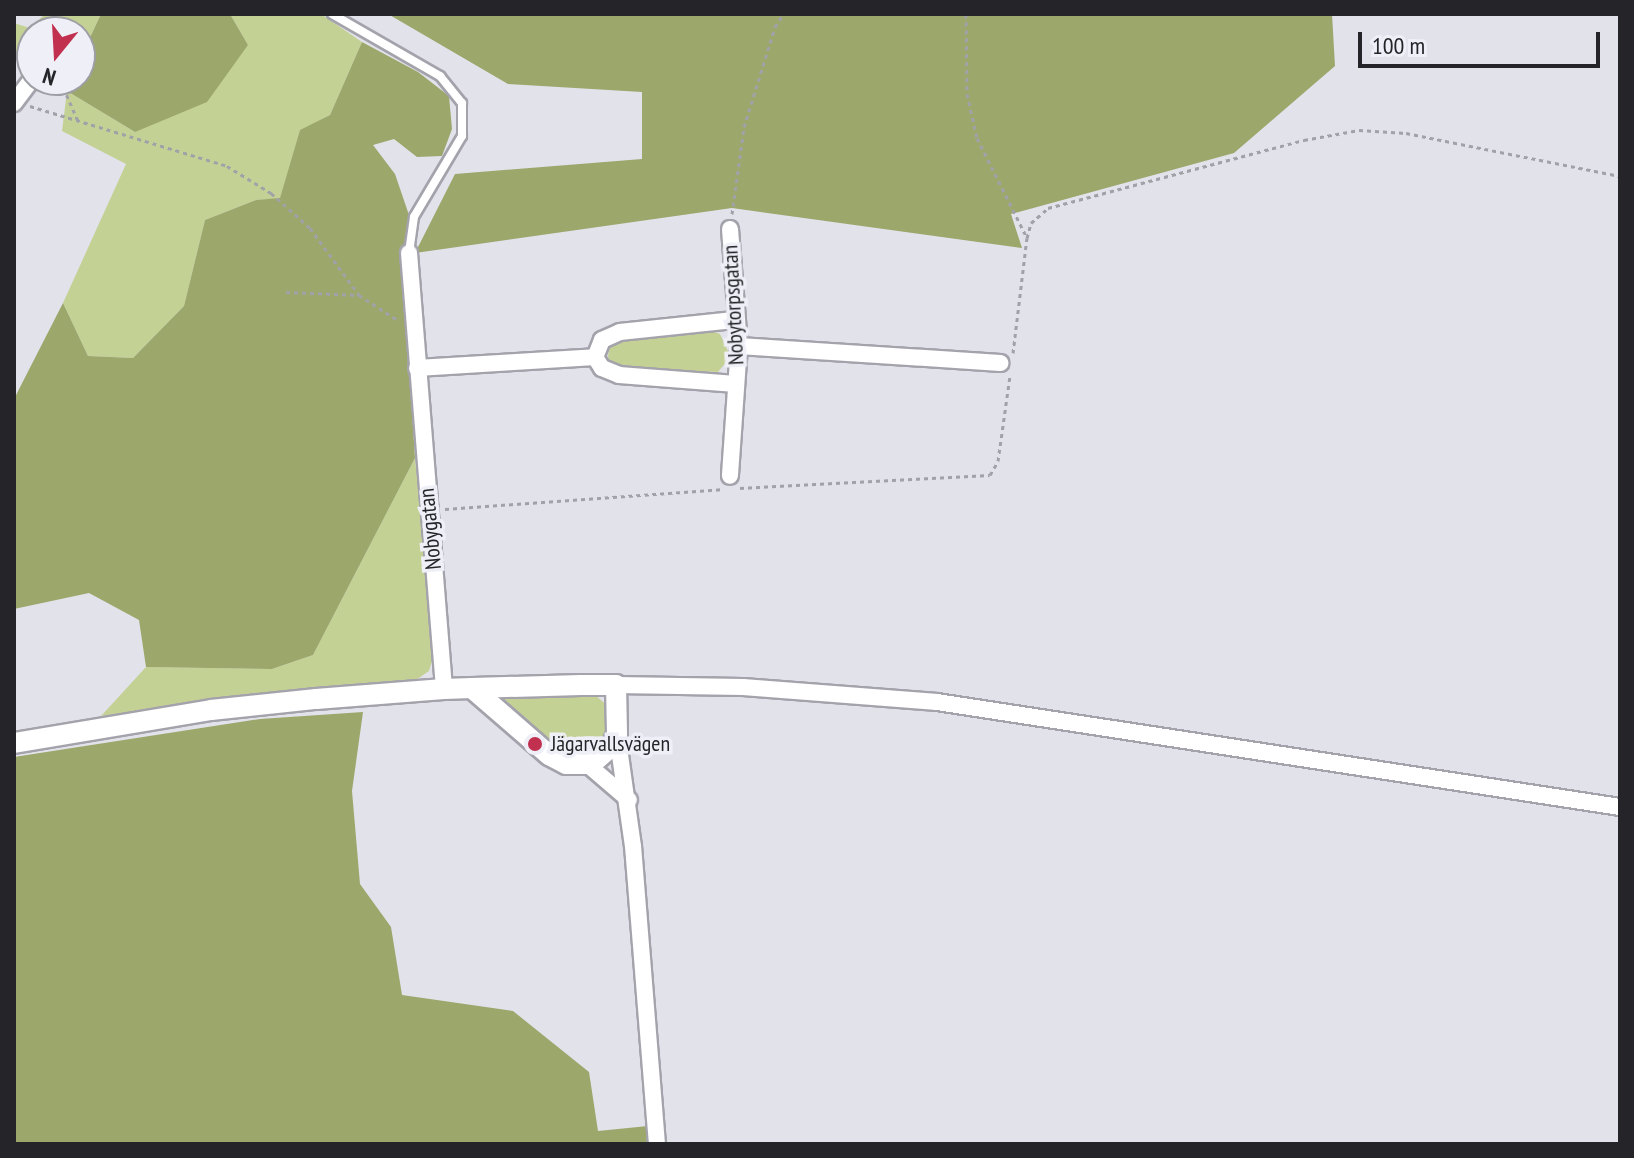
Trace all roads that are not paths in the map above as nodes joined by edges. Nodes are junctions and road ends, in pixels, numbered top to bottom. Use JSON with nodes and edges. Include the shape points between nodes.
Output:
{"nodes":[{"id":1,"x":332,"y":14,"type":"edge"},
{"id":2,"x":730,"y":229,"type":"road end"},
{"id":3,"x":409,"y":253,"type":"joint"},
{"id":4,"x":734,"y":320,"type":"junction"},
{"id":5,"x":739,"y":346,"type":"junction"},
{"id":6,"x":595,"y":357,"type":"junction"},
{"id":7,"x":1000,"y":363,"type":"dead end"},
{"id":8,"x":417,"y":368,"type":"junction"},
{"id":9,"x":736,"y":384,"type":"junction"},
{"id":10,"x":730,"y":476,"type":"dead end"},
{"id":11,"x":616,"y":685,"type":"junction"},
{"id":12,"x":472,"y":688,"type":"junction"},
{"id":13,"x":444,"y":689,"type":"junction"},
{"id":14,"x":617,"y":734,"type":"junction"},
{"id":15,"x":14,"y":743,"type":"edge"},
{"id":16,"x":587,"y":764,"type":"junction"},
{"id":17,"x":629,"y":800,"type":"junction"},
{"id":18,"x":1620,"y":807,"type":"edge"},
{"id":19,"x":657,"y":1144,"type":"edge"}],
"edges":[{"from":1,"to":3,"type":"lane","via":[[440,76],[462,103],[462,136],[414,217]]},
{"from":2,"to":4,"type":"street","name":"Nobytorpsgatan"},
{"from":3,"to":8,"type":"street","name":"Nobygatan"},
{"from":4,"to":5,"type":"street","name":"Nobytorpsgatan"},
{"from":4,"to":6,"type":"street","via":[[620,332],[602,340]]},
{"from":5,"to":7,"type":"street"},
{"from":5,"to":9,"type":"street","name":"Nobytorpsgatan"},
{"from":6,"to":8,"type":"street"},
{"from":6,"to":9,"type":"street","via":[[602,368],[619,375]]},
{"from":8,"to":13,"type":"street","name":"Nobygatan"},
{"from":9,"to":10,"type":"street","name":"Nobytorpsgatan"},
{"from":11,"to":12,"type":"street"},
{"from":11,"to":14,"type":"street"},
{"from":11,"to":18,"type":"street","via":[[743,687],[950,704]]},
{"from":12,"to":13,"type":"street"},
{"from":12,"to":16,"type":"street","via":[[549,755],[566,764]]},
{"from":13,"to":15,"type":"street","via":[[211,710]]},
{"from":14,"to":16,"type":"street","via":[[606,753]]},
{"from":14,"to":17,"type":"street"},
{"from":16,"to":17,"type":"street"},
{"from":17,"to":19,"type":"street"}]}
